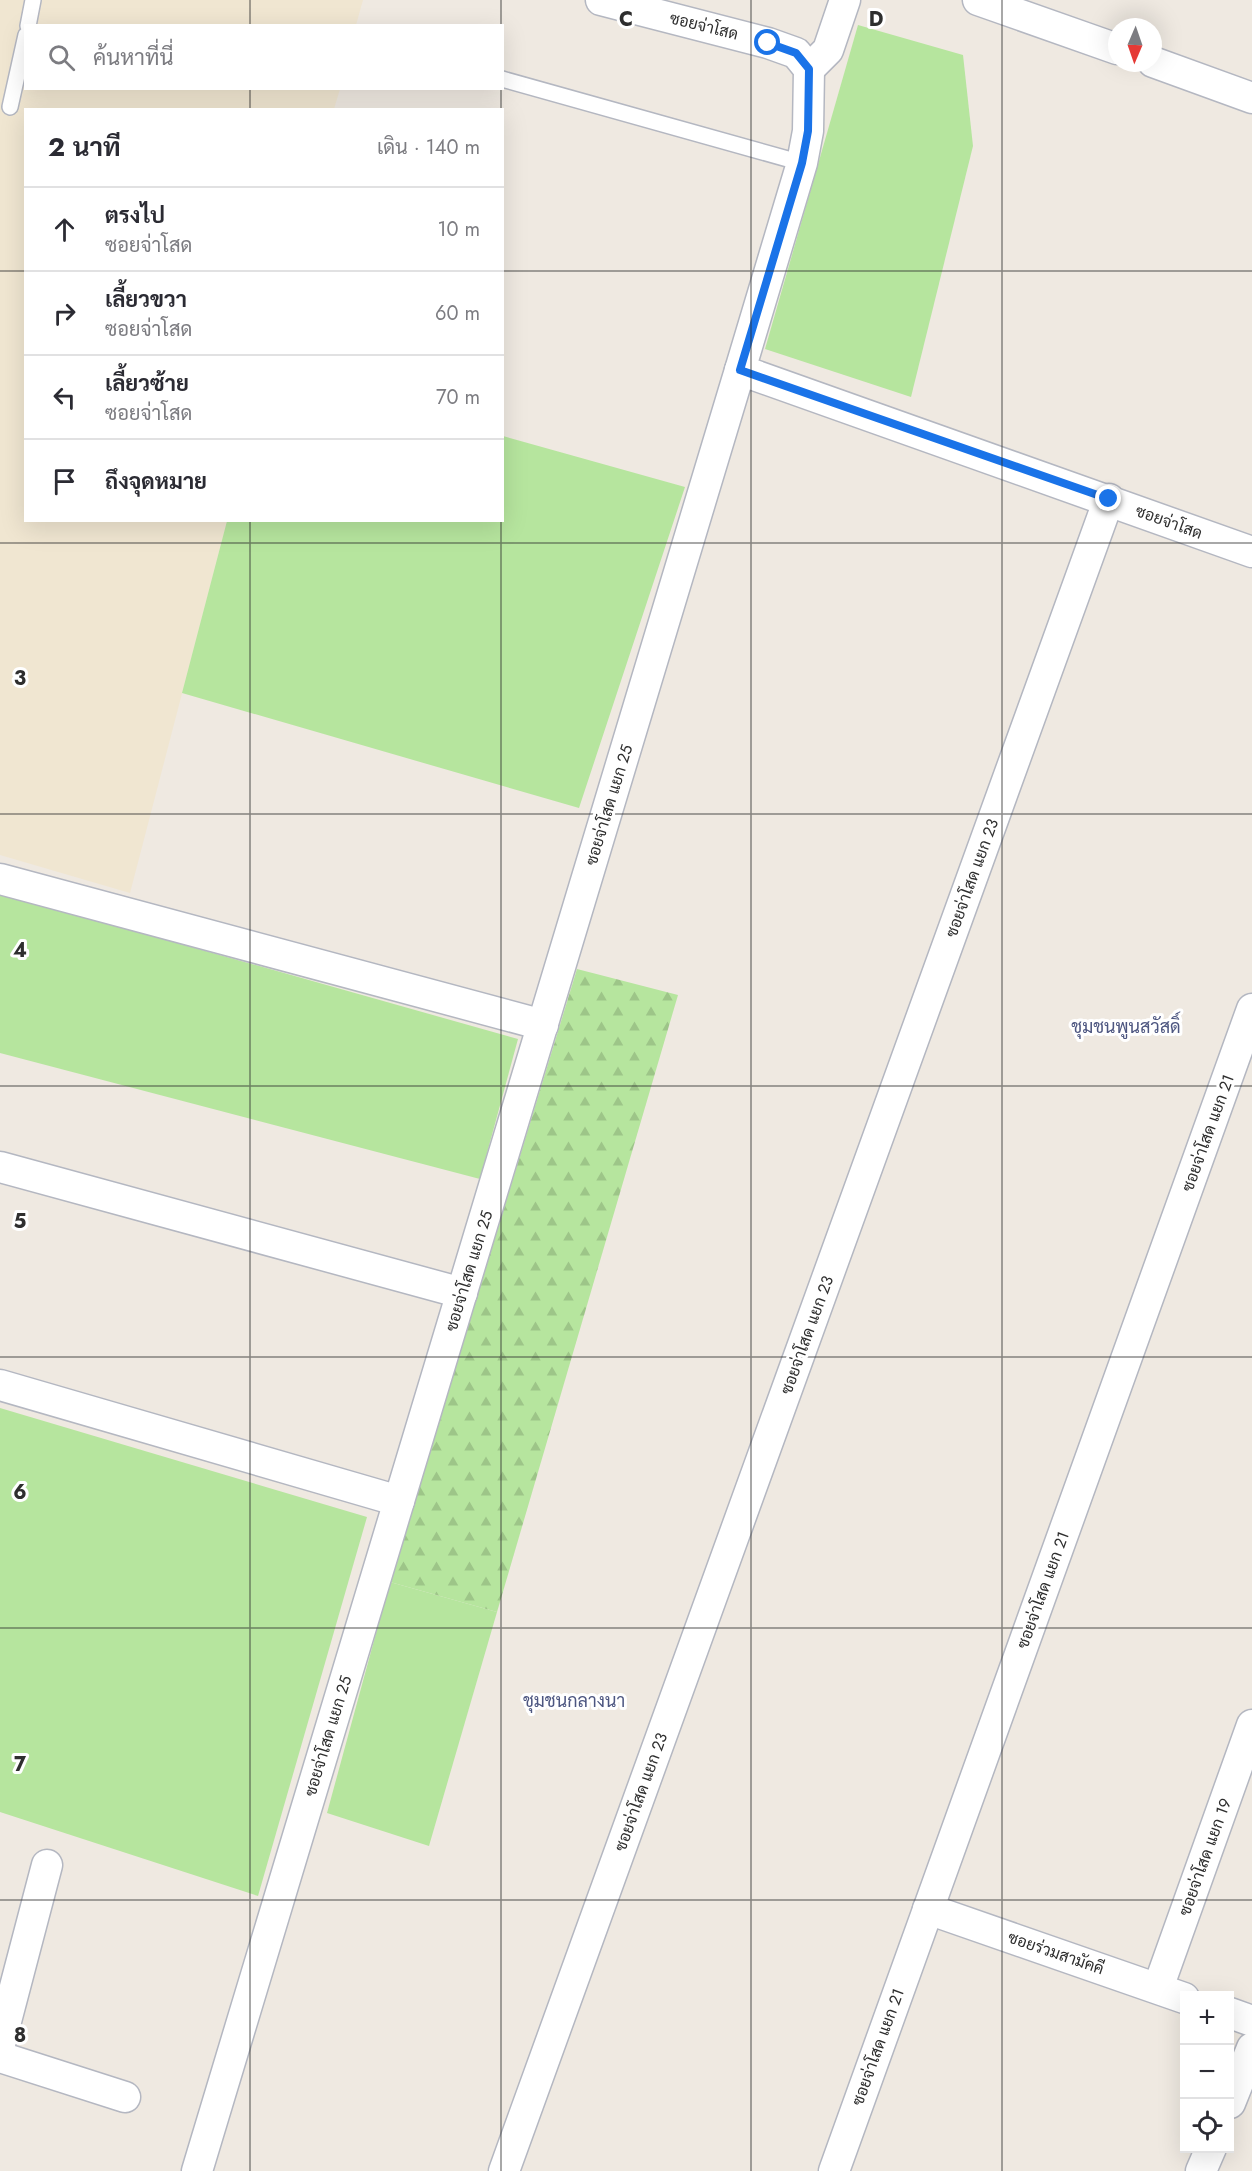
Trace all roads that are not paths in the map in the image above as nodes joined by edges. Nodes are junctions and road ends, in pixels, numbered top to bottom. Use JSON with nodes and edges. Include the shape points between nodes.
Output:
{"nodes":[{"id":1,"x":33,"y":0,"type":"edge"},
{"id":2,"x":601,"y":0,"type":"edge"},
{"id":3,"x":845,"y":0,"type":"edge"},
{"id":4,"x":978,"y":0,"type":"edge"},
{"id":5,"x":28,"y":24,"type":"edge"},
{"id":6,"x":24,"y":45,"type":"edge"},
{"id":7,"x":1108,"y":46,"type":"edge"},
{"id":8,"x":1162,"y":65,"type":"edge"},
{"id":9,"x":809,"y":69,"type":"junction"},
{"id":10,"x":504,"y":80,"type":"edge"},
{"id":11,"x":1252,"y":98,"type":"edge"},
{"id":12,"x":10,"y":107,"type":"dead end"},
{"id":13,"x":802,"y":163,"type":"junction"},
{"id":14,"x":740,"y":370,"type":"junction"},
{"id":15,"x":1109,"y":499,"type":"junction"},
{"id":16,"x":1252,"y":552,"type":"edge"},
{"id":17,"x":0,"y":879,"type":"edge"},
{"id":18,"x":1252,"y":1009,"type":"edge"},
{"id":19,"x":543,"y":1025,"type":"junction"},
{"id":20,"x":0,"y":1167,"type":"edge"},
{"id":21,"x":462,"y":1293,"type":"junction"},
{"id":22,"x":0,"y":1385,"type":"edge"},
{"id":23,"x":399,"y":1501,"type":"junction"},
{"id":24,"x":1252,"y":1725,"type":"edge"},
{"id":25,"x":47,"y":1865,"type":"dead end"},
{"id":26,"x":928,"y":1909,"type":"junction"},
{"id":27,"x":1171,"y":1993,"type":"edge"},
{"id":28,"x":1234,"y":2014,"type":"edge"},
{"id":29,"x":1252,"y":2021,"type":"edge"},
{"id":30,"x":0,"y":2044,"type":"edge"},
{"id":31,"x":1252,"y":2048,"type":"edge"},
{"id":32,"x":0,"y":2057,"type":"edge"},
{"id":33,"x":125,"y":2097,"type":"dead end"},
{"id":34,"x":1232,"y":2099,"type":"edge"},
{"id":35,"x":1209,"y":2153,"type":"edge"},
{"id":36,"x":197,"y":2171,"type":"edge"},
{"id":37,"x":504,"y":2171,"type":"edge"},
{"id":38,"x":834,"y":2171,"type":"edge"},
{"id":39,"x":1202,"y":2171,"type":"edge"}],
"edges":[{"from":1,"to":5,"type":"lane"},
{"from":2,"to":9,"type":"street","name":"ซอยจ่าโสด","via":[[768,43],[796,53]]},
{"from":3,"to":9,"type":"street","via":[[828,50]]},
{"from":4,"to":7,"type":"street"},
{"from":6,"to":12,"type":"lane"},
{"from":8,"to":11,"type":"street"},
{"from":9,"to":13,"type":"street","via":[[808,131]]},
{"from":10,"to":13,"type":"lane"},
{"from":13,"to":14,"type":"street"},
{"from":14,"to":15,"type":"street","name":"ซอยจ่าโสด"},
{"from":14,"to":19,"type":"street","name":"ซอยจ่าโสด แยก 25"},
{"from":15,"to":16,"type":"street","name":"ซอยจ่าโสด"},
{"from":15,"to":37,"type":"street","name":"ซอยจ่าโสด แยก 23"},
{"from":17,"to":19,"type":"street"},
{"from":18,"to":26,"type":"street","name":"ซอยจ่าโสด แยก 21"},
{"from":19,"to":21,"type":"street","name":"ซอยจ่าโสด แยก 25"},
{"from":20,"to":21,"type":"street"},
{"from":21,"to":23,"type":"street","name":"ซอยจ่าโสด แยก 25"},
{"from":22,"to":23,"type":"street"},
{"from":23,"to":36,"type":"street","name":"ซอยจ่าโสด แยก 25"},
{"from":24,"to":27,"type":"street","name":"ซอยจ่าโสด แยก 19"},
{"from":25,"to":30,"type":"street"},
{"from":26,"to":27,"type":"street","name":"ซอยร่วมสามัคคี"},
{"from":26,"to":38,"type":"street","name":"ซอยจ่าโสด แยก 21"},
{"from":28,"to":29,"type":"street"},
{"from":31,"to":34,"type":"street"},
{"from":32,"to":33,"type":"street"},
{"from":35,"to":39,"type":"street"}]}
